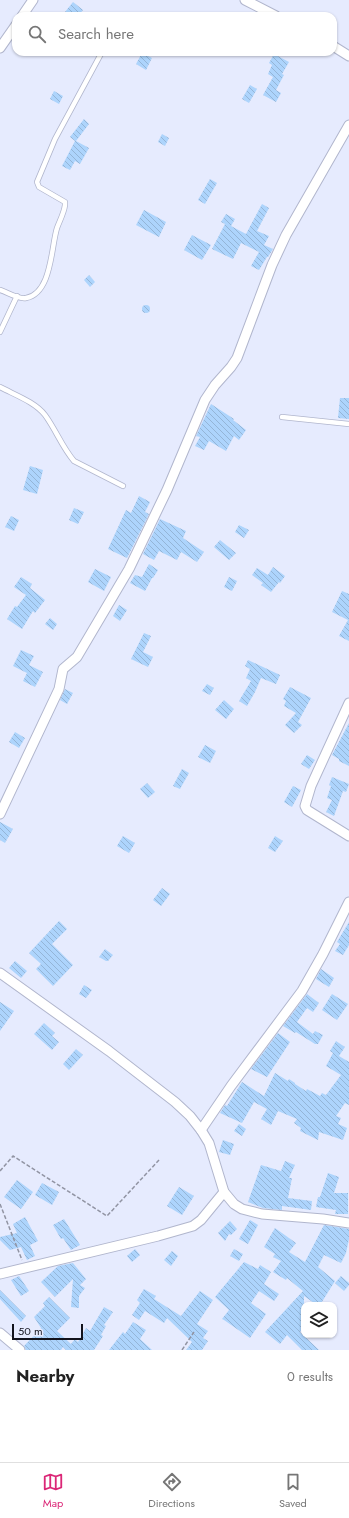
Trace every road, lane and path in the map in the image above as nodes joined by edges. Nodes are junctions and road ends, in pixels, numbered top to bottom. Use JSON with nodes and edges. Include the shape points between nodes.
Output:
{"nodes":[{"id":1,"x":33,"y":0,"type":"edge"},
{"id":2,"x":245,"y":0,"type":"edge"},
{"id":3,"x":25,"y":12,"type":"edge"},
{"id":4,"x":268,"y":12,"type":"edge"},
{"id":5,"x":12,"y":31,"type":"edge"},
{"id":6,"x":0,"y":48,"type":"edge"},
{"id":7,"x":337,"y":48,"type":"edge"},
{"id":8,"x":100,"y":56,"type":"edge"},
{"id":9,"x":349,"y":56,"type":"edge"},
{"id":10,"x":349,"y":125,"type":"edge"},
{"id":11,"x":0,"y":290,"type":"edge"},
{"id":12,"x":17,"y":296,"type":"junction"},
{"id":13,"x":0,"y":332,"type":"edge"},
{"id":14,"x":0,"y":387,"type":"edge"},
{"id":15,"x":282,"y":417,"type":"dead end"},
{"id":16,"x":349,"y":424,"type":"edge"},
{"id":17,"x":123,"y":486,"type":"dead end"},
{"id":18,"x":349,"y":703,"type":"edge"},
{"id":19,"x":0,"y":814,"type":"edge"},
{"id":20,"x":349,"y":836,"type":"edge"},
{"id":21,"x":349,"y":902,"type":"edge"},
{"id":22,"x":0,"y":973,"type":"edge"},
{"id":23,"x":201,"y":1130,"type":"junction"},
{"id":24,"x":159,"y":1160,"type":"dead end"},
{"id":25,"x":0,"y":1171,"type":"edge"},
{"id":26,"x":224,"y":1192,"type":"junction"},
{"id":27,"x":0,"y":1204,"type":"edge"},
{"id":28,"x":349,"y":1223,"type":"edge"},
{"id":29,"x":25,"y":1268,"type":"junction"},
{"id":30,"x":0,"y":1274,"type":"edge"},
{"id":31,"x":194,"y":1332,"type":"dead end"},
{"id":32,"x":0,"y":1333,"type":"edge"},
{"id":33,"x":20,"y":1350,"type":"edge"},
{"id":34,"x":182,"y":1350,"type":"edge"}],
"edges":[{"from":1,"to":3,"type":"street"},
{"from":2,"to":4,"type":"street"},
{"from":5,"to":6,"type":"street"},
{"from":7,"to":9,"type":"street"},
{"from":8,"to":12,"type":"lane","via":[[56,139],[37,182],[39,187],[66,204],[57,228],[46,279],[36,293],[28,298]]},
{"from":10,"to":19,"type":"street","via":[[286,235],[269,272],[240,352],[205,400],[130,568],[77,657],[63,670],[59,689]]},
{"from":11,"to":12,"type":"lane"},
{"from":12,"to":13,"type":"lane"},
{"from":14,"to":17,"type":"lane","via":[[35,405],[45,414],[74,461]]},
{"from":15,"to":16,"type":"lane"},
{"from":18,"to":20,"type":"street","via":[[311,786],[305,806],[307,810]]},
{"from":21,"to":23,"type":"street","via":[[302,991]]},
{"from":22,"to":23,"type":"street","via":[[150,1082],[185,1112]]},
{"from":23,"to":26,"type":"street","via":[[209,1143]]},
{"from":24,"to":25,"type":"path","via":[[107,1216],[13,1156]]},
{"from":26,"to":28,"type":"street","via":[[242,1209],[262,1214]]},
{"from":26,"to":29,"type":"street","via":[[193,1226]]},
{"from":27,"to":29,"type":"path"},
{"from":29,"to":30,"type":"street"},
{"from":31,"to":34,"type":"path"},
{"from":32,"to":33,"type":"street"}]}
